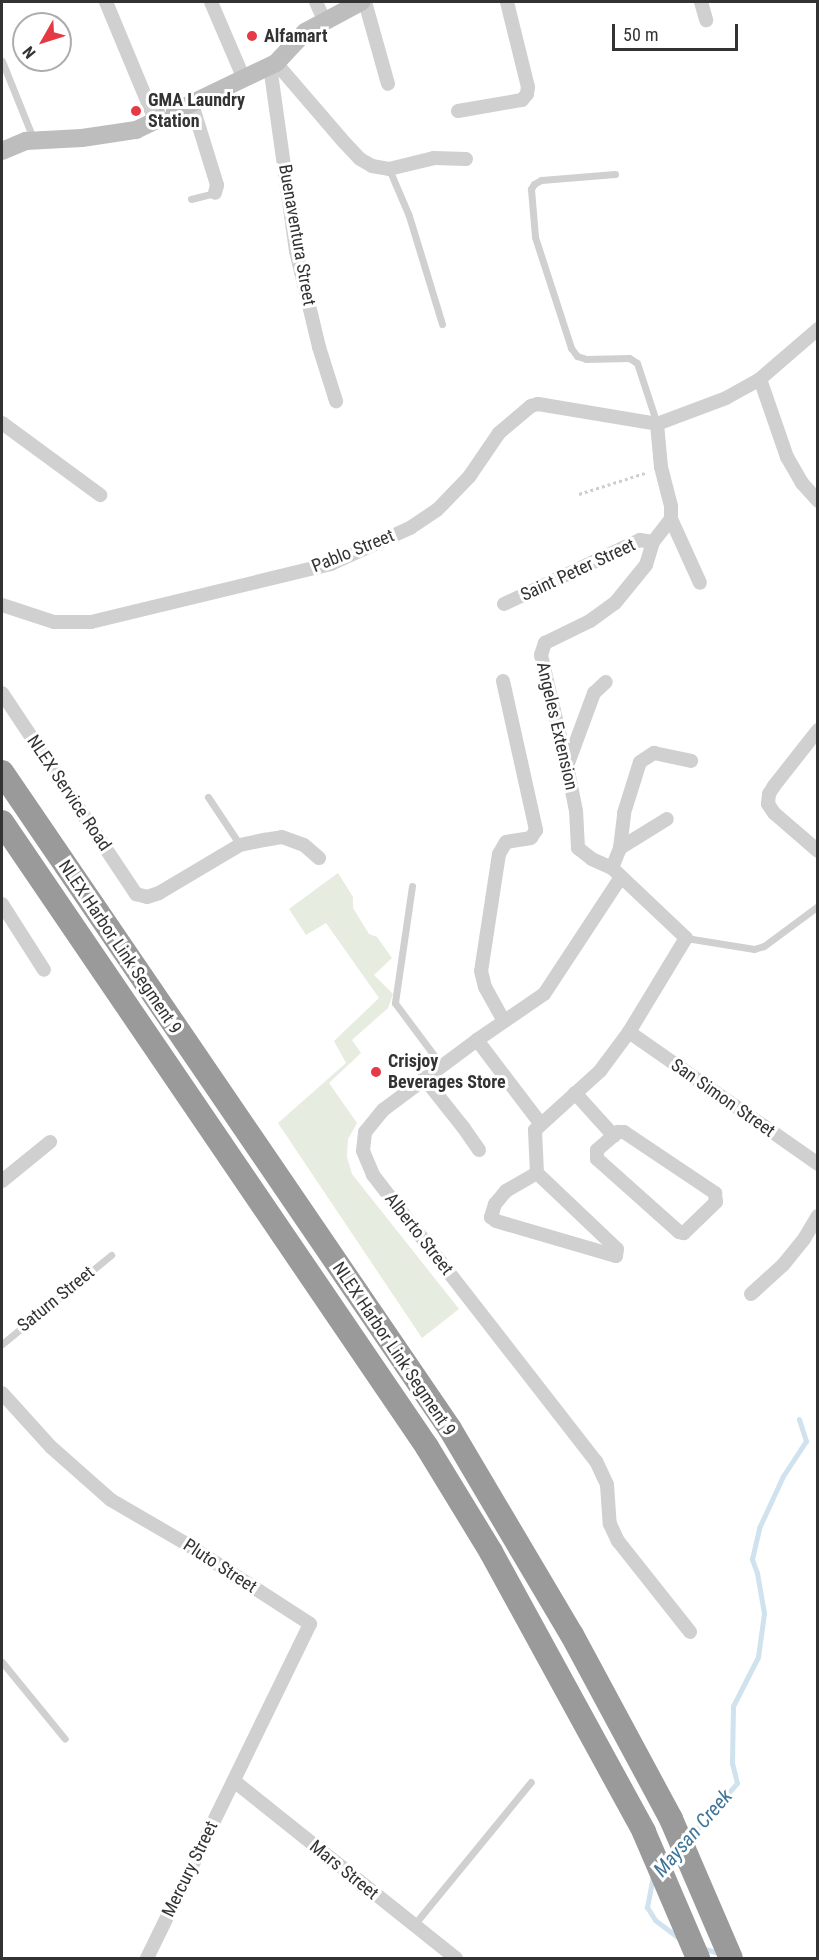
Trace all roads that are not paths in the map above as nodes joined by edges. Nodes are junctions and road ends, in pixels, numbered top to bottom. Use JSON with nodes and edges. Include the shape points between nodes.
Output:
{"nodes":[{"id":1,"x":106,"y":2,"type":"edge"},
{"id":2,"x":211,"y":2,"type":"edge"},
{"id":3,"x":316,"y":2,"type":"edge"},
{"id":4,"x":364,"y":2,"type":"edge"},
{"id":5,"x":507,"y":2,"type":"edge"},
{"id":6,"x":701,"y":2,"type":"edge"},
{"id":7,"x":324,"y":20,"type":"junction"},
{"id":8,"x":706,"y":20,"type":"dead end"},
{"id":9,"x":2,"y":61,"type":"edge"},
{"id":10,"x":273,"y":64,"type":"junction"},
{"id":11,"x":244,"y":79,"type":"junction"},
{"id":12,"x":388,"y":84,"type":"dead end"},
{"id":13,"x":192,"y":104,"type":"junction"},
{"id":14,"x":458,"y":111,"type":"dead end"},
{"id":15,"x":156,"y":122,"type":"junction"},
{"id":16,"x":34,"y":140,"type":"junction"},
{"id":17,"x":2,"y":151,"type":"edge"},
{"id":18,"x":466,"y":159,"type":"dead end"},
{"id":19,"x":389,"y":169,"type":"junction"},
{"id":20,"x":615,"y":174,"type":"dead end"},
{"id":21,"x":215,"y":193,"type":"joint"},
{"id":22,"x":191,"y":199,"type":"dead end"},
{"id":23,"x":442,"y":324,"type":"dead end"},
{"id":24,"x":818,"y":329,"type":"edge"},
{"id":25,"x":760,"y":379,"type":"junction"},
{"id":26,"x":336,"y":400,"type":"dead end"},
{"id":27,"x":2,"y":423,"type":"edge"},
{"id":28,"x":657,"y":424,"type":"junction"},
{"id":29,"x":100,"y":495,"type":"dead end"},
{"id":30,"x":818,"y":501,"type":"edge"},
{"id":31,"x":671,"y":519,"type":"junction"},
{"id":32,"x":653,"y":542,"type":"junction"},
{"id":33,"x":700,"y":583,"type":"dead end"},
{"id":34,"x":504,"y":604,"type":"dead end"},
{"id":35,"x":2,"y":605,"type":"edge"},
{"id":36,"x":503,"y":681,"type":"dead end"},
{"id":37,"x":606,"y":682,"type":"dead end"},
{"id":38,"x":2,"y":693,"type":"edge"},
{"id":39,"x":818,"y":730,"type":"edge"},
{"id":40,"x":2,"y":760,"type":"edge"},
{"id":41,"x":691,"y":761,"type":"dead end"},
{"id":42,"x":567,"y":766,"type":"junction"},
{"id":43,"x":2,"y":772,"type":"edge"},
{"id":44,"x":208,"y":797,"type":"dead end"},
{"id":45,"x":33,"y":817,"type":"junction"},
{"id":46,"x":667,"y":819,"type":"dead end"},
{"id":47,"x":2,"y":822,"type":"edge"},
{"id":48,"x":240,"y":845,"type":"junction"},
{"id":49,"x":620,"y":848,"type":"junction"},
{"id":50,"x":818,"y":851,"type":"edge"},
{"id":51,"x":320,"y":858,"type":"dead end"},
{"id":52,"x":616,"y":872,"type":"junction"},
{"id":53,"x":412,"y":886,"type":"dead end"},
{"id":54,"x":2,"y":904,"type":"edge"},
{"id":55,"x":818,"y":906,"type":"edge"},
{"id":56,"x":686,"y":938,"type":"junction"},
{"id":57,"x":44,"y":970,"type":"dead end"},
{"id":58,"x":504,"y":1021,"type":"junction"},
{"id":59,"x":629,"y":1032,"type":"junction"},
{"id":60,"x":477,"y":1040,"type":"junction"},
{"id":61,"x":442,"y":1066,"type":"junction"},
{"id":62,"x":424,"y":1078,"type":"junction"},
{"id":63,"x":575,"y":1093,"type":"junction"},
{"id":64,"x":540,"y":1123,"type":"junction"},
{"id":65,"x":614,"y":1136,"type":"junction"},
{"id":66,"x":50,"y":1142,"type":"dead end"},
{"id":67,"x":479,"y":1150,"type":"dead end"},
{"id":68,"x":818,"y":1164,"type":"edge"},
{"id":69,"x":537,"y":1173,"type":"junction"},
{"id":70,"x":2,"y":1181,"type":"edge"},
{"id":71,"x":818,"y":1216,"type":"edge"},
{"id":72,"x":111,"y":1255,"type":"dead end"},
{"id":73,"x":751,"y":1294,"type":"dead end"},
{"id":74,"x":2,"y":1344,"type":"edge"},
{"id":75,"x":2,"y":1393,"type":"edge"},
{"id":76,"x":690,"y":1632,"type":"dead end"},
{"id":77,"x":2,"y":1662,"type":"edge"},
{"id":78,"x":65,"y":1739,"type":"dead end"},
{"id":79,"x":234,"y":1780,"type":"junction"},
{"id":80,"x":531,"y":1782,"type":"dead end"},
{"id":81,"x":413,"y":1926,"type":"junction"},
{"id":82,"x":147,"y":1959,"type":"edge"},
{"id":83,"x":456,"y":1959,"type":"edge"},
{"id":84,"x":698,"y":1959,"type":"edge"},
{"id":85,"x":731,"y":1959,"type":"edge"}],
"edges":[{"from":1,"to":15,"type":"street"},
{"from":2,"to":11,"type":"street"},
{"from":3,"to":7,"type":"street"},
{"from":4,"to":7,"type":"street"},
{"from":4,"to":12,"type":"street"},
{"from":5,"to":14,"type":"street","via":[[528,87],[526,94],[522,100]]},
{"from":6,"to":8,"type":"street"},
{"from":7,"to":10,"type":"street","via":[[305,32]]},
{"from":9,"to":16,"type":"lane"},
{"from":10,"to":11,"type":"street"},
{"from":10,"to":19,"type":"street","via":[[360,159]]},
{"from":10,"to":26,"type":"street","name":"Buenaventura Street","via":[[296,251]]},
{"from":11,"to":13,"type":"street"},
{"from":13,"to":15,"type":"street"},
{"from":13,"to":21,"type":"street","via":[[218,185]]},
{"from":15,"to":16,"type":"street","via":[[125,132]]},
{"from":16,"to":17,"type":"street"},
{"from":18,"to":19,"type":"street","via":[[434,158]]},
{"from":19,"to":23,"type":"lane","via":[[409,216]]},
{"from":20,"to":28,"type":"lane","via":[[541,180],[534,184],[531,189],[535,237],[571,348],[586,359],[629,358],[637,363]]},
{"from":21,"to":22,"type":"lane"},
{"from":24,"to":25,"type":"street"},
{"from":25,"to":28,"type":"street","via":[[726,398]]},
{"from":25,"to":30,"type":"street","via":[[787,457]]},
{"from":27,"to":29,"type":"street"},
{"from":28,"to":31,"type":"street"},
{"from":28,"to":35,"type":"street","name":"Pablo Street","via":[[538,404],[500,433],[469,477],[438,510],[331,564],[91,622],[54,622]]},
{"from":31,"to":32,"type":"street","name":"Angeles Extension"},
{"from":31,"to":33,"type":"street"},
{"from":32,"to":34,"type":"street","name":"Saint Peter Street","via":[[640,540]]},
{"from":32,"to":42,"type":"street","name":"Angeles Extension","via":[[646,565],[615,603],[541,648]]},
{"from":36,"to":58,"type":"street","via":[[536,830],[531,838],[506,842],[499,854],[481,972],[484,987]]},
{"from":37,"to":42,"type":"street","via":[[594,693]]},
{"from":38,"to":48,"type":"street","name":"NLEX Service Road","via":[[136,894],[147,897],[159,893]]},
{"from":39,"to":50,"type":"street","via":[[774,786],[768,804]]},
{"from":40,"to":45,"type":"highway"},
{"from":41,"to":49,"type":"street","name":"Alberto Street","via":[[654,753],[640,762],[624,813]]},
{"from":42,"to":52,"type":"street","name":"Angeles Extension","via":[[578,848]]},
{"from":43,"to":45,"type":"highway","name":"NLEX Harbor Link Segment 9"},
{"from":44,"to":48,"type":"lane"},
{"from":45,"to":85,"type":"highway","name":"NLEX Harbor Link Segment 9","via":[[450,1429],[572,1635],[672,1819]]},
{"from":46,"to":49,"type":"street"},
{"from":47,"to":84,"type":"highway","name":"NLEX Harbor Link Segment 9","via":[[427,1447],[491,1552],[644,1832]]},
{"from":48,"to":51,"type":"street","via":[[282,837],[304,845]]},
{"from":49,"to":52,"type":"street","name":"Alberto Street"},
{"from":52,"to":56,"type":"street","name":"Angeles Extension"},
{"from":52,"to":58,"type":"street","name":"Alberto Street","via":[[543,994]]},
{"from":53,"to":61,"type":"lane","via":[[395,1003]]},
{"from":54,"to":57,"type":"street"},
{"from":55,"to":56,"type":"lane","via":[[764,946],[754,949]]},
{"from":56,"to":59,"type":"street"},
{"from":58,"to":60,"type":"street","name":"Alberto Street"},
{"from":59,"to":63,"type":"street","via":[[600,1071]]},
{"from":59,"to":68,"type":"street","name":"San Simon Street"},
{"from":60,"to":61,"type":"street","name":"Alberto Street"},
{"from":60,"to":64,"type":"street"},
{"from":61,"to":62,"type":"street","name":"Alberto Street"},
{"from":62,"to":67,"type":"street"},
{"from":62,"to":76,"type":"street","name":"Alberto Street","via":[[369,1125],[362,1141],[364,1160],[596,1461],[607,1485],[610,1524],[618,1541]]},
{"from":63,"to":64,"type":"street"},
{"from":63,"to":65,"type":"street"},
{"from":64,"to":69,"type":"street","via":[[535,1130]]},
{"from":65,"to":65,"type":"street","via":[[597,1150],[597,1159],[679,1232],[684,1233],[716,1202],[715,1193],[624,1132]]},
{"from":66,"to":70,"type":"street"},
{"from":69,"to":69,"type":"street","via":[[598,1229],[617,1249],[616,1256],[496,1221],[491,1216],[506,1191]]},
{"from":71,"to":73,"type":"street","via":[[783,1265]]},
{"from":72,"to":74,"type":"lane","name":"Saturn Street"},
{"from":75,"to":79,"type":"street","name":"Pluto Street","via":[[51,1447],[111,1500],[310,1624]]},
{"from":77,"to":78,"type":"lane"},
{"from":79,"to":81,"type":"street","name":"Mars Street"},
{"from":79,"to":82,"type":"street","name":"Mercury Street"},
{"from":80,"to":81,"type":"lane"},
{"from":81,"to":83,"type":"street","name":"Mars Street"}]}
